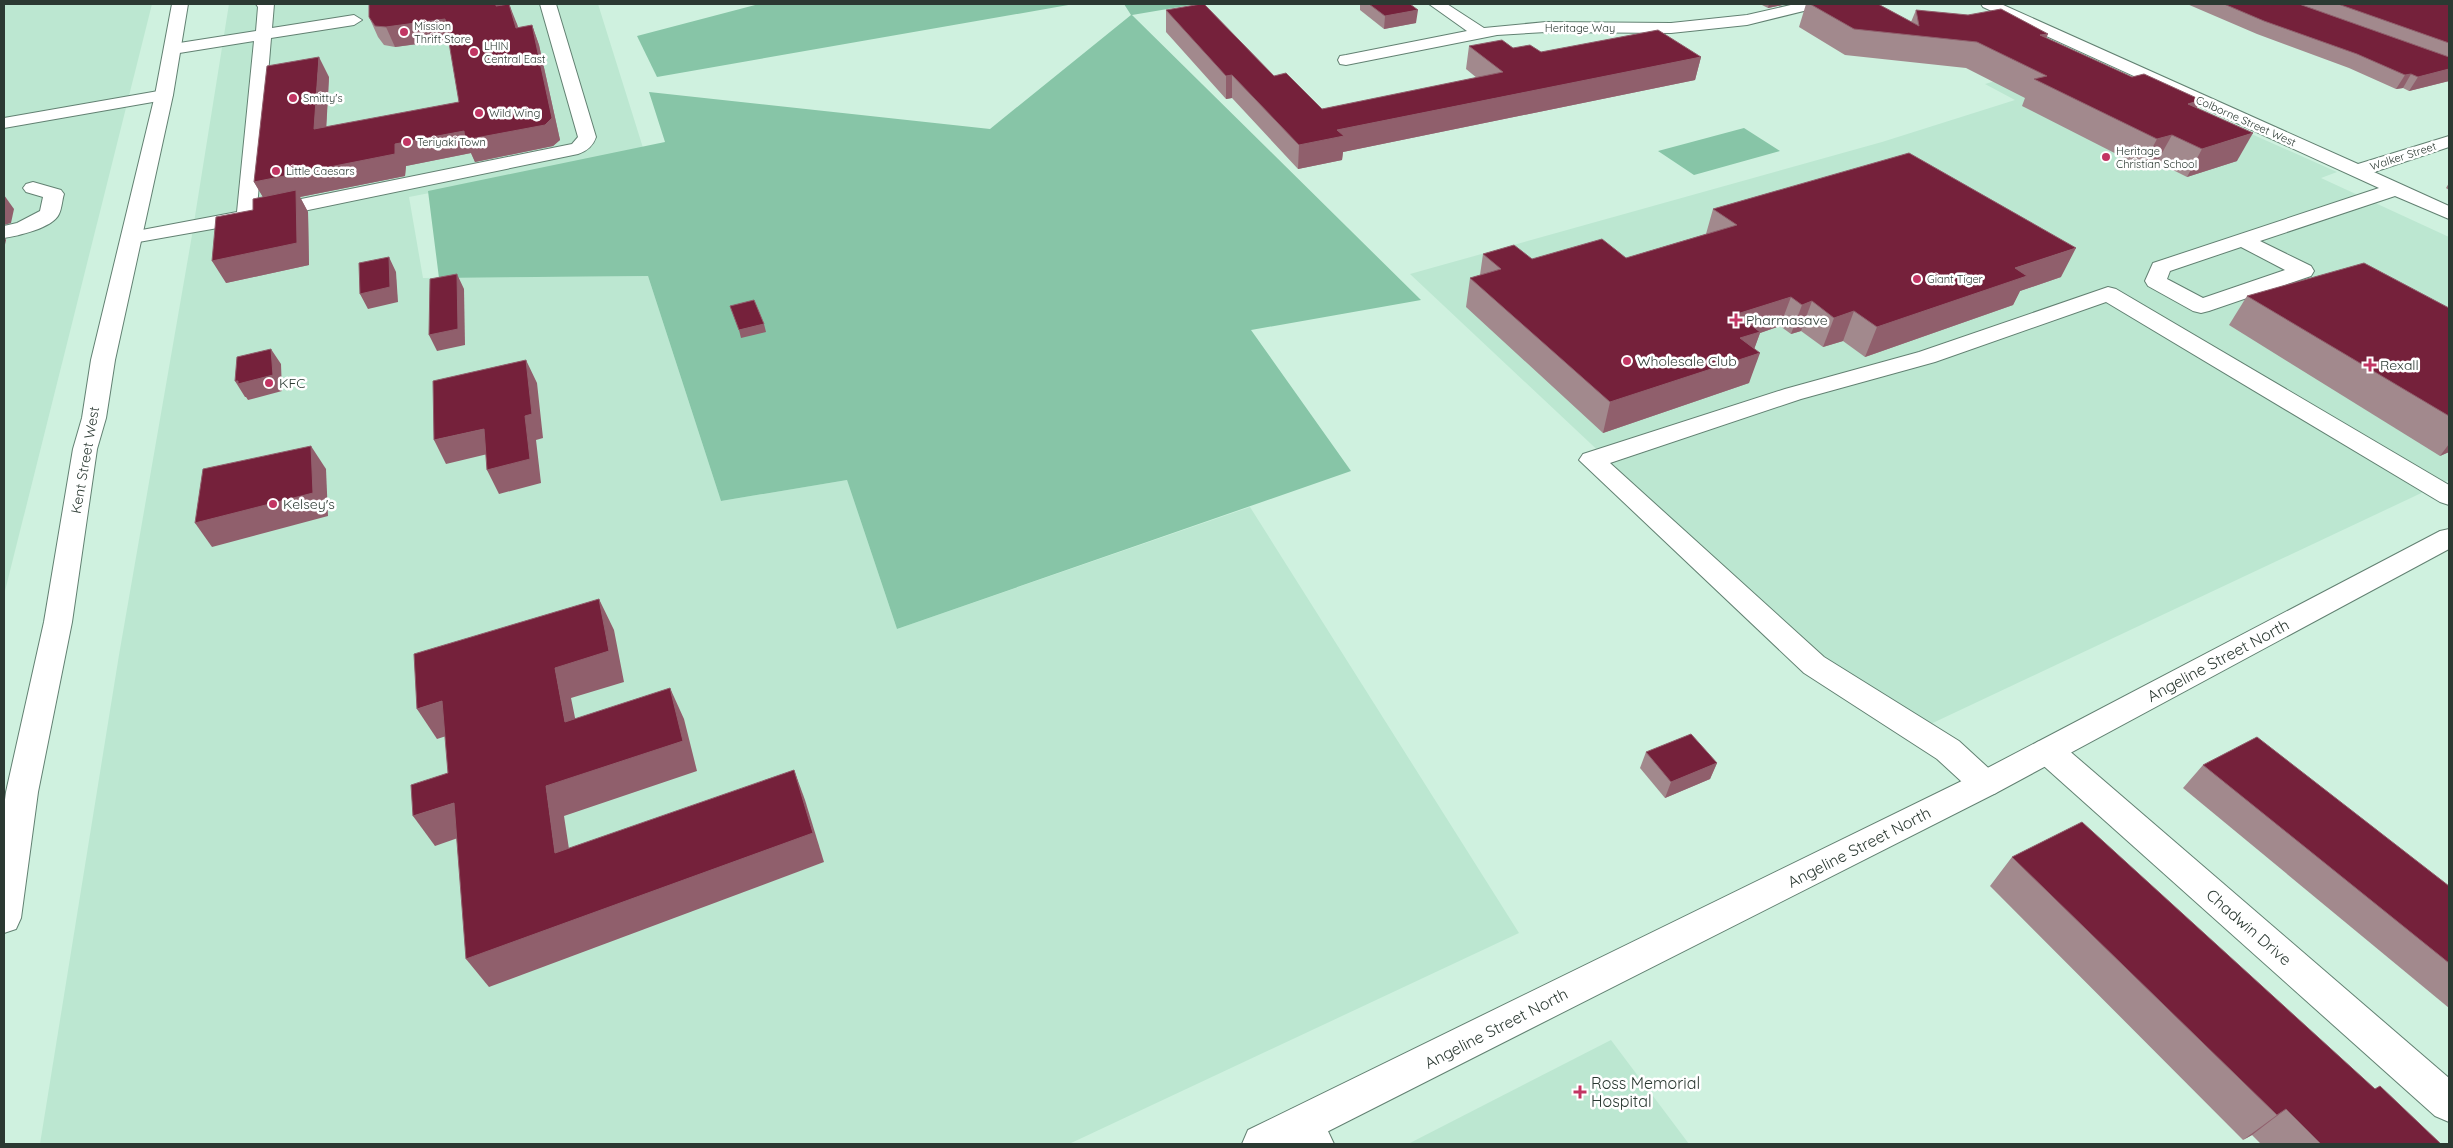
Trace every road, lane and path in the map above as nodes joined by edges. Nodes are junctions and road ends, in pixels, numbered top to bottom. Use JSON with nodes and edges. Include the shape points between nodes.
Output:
{"nodes":[{"id":1,"x":180,"y":4,"type":"edge"},
{"id":2,"x":264,"y":4,"type":"edge"},
{"id":3,"x":548,"y":4,"type":"edge"},
{"id":4,"x":1437,"y":4,"type":"edge"},
{"id":5,"x":1814,"y":4,"type":"edge"},
{"id":6,"x":1989,"y":4,"type":"edge"},
{"id":7,"x":354,"y":20,"type":"dead end"},
{"id":8,"x":1481,"y":33,"type":"junction"},
{"id":9,"x":264,"y":34,"type":"junction"},
{"id":10,"x":173,"y":49,"type":"junction"},
{"id":11,"x":1346,"y":60,"type":"dead end"},
{"id":12,"x":164,"y":95,"type":"junction"},
{"id":13,"x":4,"y":123,"type":"edge"},
{"id":14,"x":2449,"y":141,"type":"edge"},
{"id":15,"x":2357,"y":171,"type":"junction"},
{"id":16,"x":34,"y":188,"type":"dead end"},
{"id":17,"x":2396,"y":189,"type":"junction"},
{"id":18,"x":2449,"y":213,"type":"edge"},
{"id":19,"x":246,"y":217,"type":"junction"},
{"id":20,"x":4,"y":232,"type":"edge"},
{"id":21,"x":133,"y":237,"type":"junction"},
{"id":22,"x":2243,"y":240,"type":"junction"},
{"id":23,"x":2449,"y":496,"type":"edge"},
{"id":24,"x":2449,"y":538,"type":"edge"},
{"id":25,"x":2048,"y":751,"type":"junction"},
{"id":26,"x":1985,"y":784,"type":"junction"},
{"id":27,"x":4,"y":918,"type":"edge"},
{"id":28,"x":2449,"y":1103,"type":"edge"},
{"id":29,"x":1309,"y":1134,"type":"edge"},
{"id":30,"x":1262,"y":1144,"type":"edge"}],
"edges":[{"from":1,"to":10,"type":"main road","name":"Kent Street West"},
{"from":2,"to":9,"type":"main road"},
{"from":3,"to":19,"type":"main road","via":[[587,137],[578,148]]},
{"from":4,"to":8,"type":"main road"},
{"from":5,"to":8,"type":"main road","name":"Heritage Way","via":[[1747,20],[1671,28],[1546,27]]},
{"from":6,"to":15,"type":"main road","name":"Colborne Street West"},
{"from":7,"to":9,"type":"main road"},
{"from":8,"to":11,"type":"main road","name":"Heritage Way"},
{"from":9,"to":10,"type":"main road"},
{"from":9,"to":19,"type":"main road"},
{"from":10,"to":12,"type":"main road","name":"Kent Street West"},
{"from":12,"to":13,"type":"main road"},
{"from":12,"to":21,"type":"main road","name":"Kent Street West"},
{"from":14,"to":15,"type":"main road","name":"Walker Street"},
{"from":15,"to":17,"type":"main road","name":"Colborne Street West"},
{"from":16,"to":20,"type":"main road","via":[[54,194],[48,214],[23,228]]},
{"from":17,"to":18,"type":"main road","name":"Colborne Street West"},
{"from":17,"to":22,"type":"main road"},
{"from":19,"to":21,"type":"main road"},
{"from":21,"to":27,"type":"main road","name":"Kent Street West","via":[[85,449],[58,622],[22,792]]},
{"from":22,"to":22,"type":"main road","via":[[2160,267],[2156,281],[2201,306],[2303,271]]},
{"from":23,"to":26,"type":"main road","via":[[2108,294],[1927,357],[1793,394],[1592,460],[1814,665],[1948,750]]},
{"from":24,"to":25,"type":"main road","name":"Angeline Street North"},
{"from":25,"to":26,"type":"main road","name":"Angeline Street North"},
{"from":25,"to":28,"type":"main road","name":"Chadwin Drive"},
{"from":26,"to":29,"type":"main road","name":"Angeline Street North"},
{"from":29,"to":30,"type":"main road","name":"Angeline Street North"}]}
